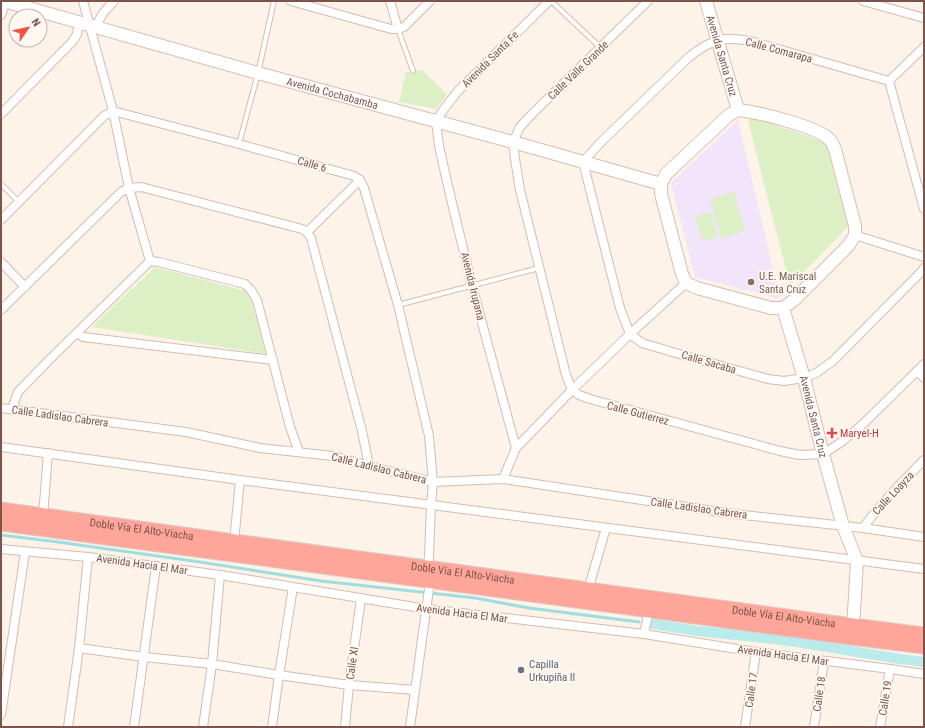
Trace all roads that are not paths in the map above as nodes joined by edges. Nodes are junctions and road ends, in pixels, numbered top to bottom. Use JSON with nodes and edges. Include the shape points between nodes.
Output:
{"nodes":[{"id":1,"x":5,"y":1,"type":"edge"},
{"id":2,"x":83,"y":1,"type":"edge"},
{"id":3,"x":114,"y":1,"type":"edge"},
{"id":4,"x":274,"y":1,"type":"edge"},
{"id":5,"x":291,"y":1,"type":"edge"},
{"id":6,"x":390,"y":1,"type":"edge"},
{"id":7,"x":430,"y":1,"type":"edge"},
{"id":8,"x":550,"y":1,"type":"edge"},
{"id":9,"x":648,"y":1,"type":"edge"},
{"id":10,"x":706,"y":1,"type":"edge"},
{"id":11,"x":864,"y":1,"type":"edge"},
{"id":12,"x":1,"y":14,"type":"edge"},
{"id":13,"x":924,"y":18,"type":"edge"},
{"id":14,"x":89,"y":25,"type":"junction"},
{"id":15,"x":398,"y":29,"type":"junction"},
{"id":16,"x":717,"y":40,"type":"junction"},
{"id":17,"x":924,"y":47,"type":"edge"},
{"id":18,"x":600,"y":48,"type":"junction"},
{"id":19,"x":413,"y":71,"type":"dead end"},
{"id":20,"x":258,"y":72,"type":"junction"},
{"id":21,"x":889,"y":81,"type":"junction"},
{"id":22,"x":738,"y":110,"type":"junction"},
{"id":23,"x":113,"y":111,"type":"junction"},
{"id":24,"x":1,"y":114,"type":"edge"},
{"id":25,"x":436,"y":121,"type":"junction"},
{"id":26,"x":513,"y":142,"type":"junction"},
{"id":27,"x":239,"y":144,"type":"junction"},
{"id":28,"x":583,"y":162,"type":"junction"},
{"id":29,"x":360,"y":180,"type":"junction"},
{"id":30,"x":1,"y":184,"type":"edge"},
{"id":31,"x":661,"y":184,"type":"junction"},
{"id":32,"x":129,"y":188,"type":"junction"},
{"id":33,"x":19,"y":202,"type":"junction"},
{"id":34,"x":924,"y":209,"type":"edge"},
{"id":35,"x":1,"y":220,"type":"edge"},
{"id":36,"x":307,"y":232,"type":"junction"},
{"id":37,"x":855,"y":235,"type":"junction"},
{"id":38,"x":924,"y":257,"type":"edge"},
{"id":39,"x":150,"y":261,"type":"junction"},
{"id":40,"x":1,"y":262,"type":"edge"},
{"id":41,"x":540,"y":268,"type":"junction"},
{"id":42,"x":924,"y":268,"type":"edge"},
{"id":43,"x":686,"y":283,"type":"junction"},
{"id":44,"x":472,"y":286,"type":"junction"},
{"id":45,"x":25,"y":287,"type":"junction"},
{"id":46,"x":398,"y":305,"type":"junction"},
{"id":47,"x":783,"y":308,"type":"junction"},
{"id":48,"x":1,"y":310,"type":"edge"},
{"id":49,"x":77,"y":333,"type":"junction"},
{"id":50,"x":630,"y":334,"type":"junction"},
{"id":51,"x":273,"y":360,"type":"junction"},
{"id":52,"x":924,"y":364,"type":"edge"},
{"id":53,"x":917,"y":371,"type":"junction"},
{"id":54,"x":804,"y":378,"type":"junction"},
{"id":55,"x":924,"y":378,"type":"edge"},
{"id":56,"x":572,"y":390,"type":"junction"},
{"id":57,"x":1,"y":408,"type":"edge"},
{"id":58,"x":12,"y":409,"type":"junction"},
{"id":59,"x":1,"y":447,"type":"edge"},
{"id":60,"x":516,"y":448,"type":"junction"},
{"id":61,"x":299,"y":452,"type":"junction"},
{"id":62,"x":48,"y":453,"type":"junction"},
{"id":63,"x":823,"y":454,"type":"junction"},
{"id":64,"x":924,"y":460,"type":"edge"},
{"id":65,"x":369,"y":466,"type":"junction"},
{"id":66,"x":503,"y":479,"type":"junction"},
{"id":67,"x":240,"y":480,"type":"junction"},
{"id":68,"x":433,"y":482,"type":"junction"},
{"id":69,"x":431,"y":505,"type":"junction"},
{"id":70,"x":1,"y":510,"type":"edge"},
{"id":71,"x":43,"y":516,"type":"junction"},
{"id":72,"x":1,"y":523,"type":"edge"},
{"id":73,"x":843,"y":526,"type":"junction"},
{"id":74,"x":606,"y":528,"type":"junction"},
{"id":75,"x":864,"y":528,"type":"junction"},
{"id":76,"x":924,"y":536,"type":"edge"},
{"id":77,"x":234,"y":542,"type":"junction"},
{"id":78,"x":1,"y":549,"type":"edge"},
{"id":79,"x":25,"y":552,"type":"junction"},
{"id":80,"x":88,"y":557,"type":"junction"},
{"id":81,"x":857,"y":560,"type":"junction"},
{"id":82,"x":156,"y":566,"type":"junction"},
{"id":83,"x":924,"y":569,"type":"edge"},
{"id":84,"x":220,"y":575,"type":"junction"},
{"id":85,"x":429,"y":579,"type":"junction"},
{"id":86,"x":293,"y":587,"type":"junction"},
{"id":87,"x":588,"y":590,"type":"junction"},
{"id":88,"x":361,"y":598,"type":"junction"},
{"id":89,"x":427,"y":609,"type":"junction"},
{"id":90,"x":649,"y":610,"type":"junction"},
{"id":91,"x":852,"y":632,"type":"junction"},
{"id":92,"x":644,"y":634,"type":"junction"},
{"id":93,"x":924,"y":635,"type":"edge"},
{"id":94,"x":924,"y":646,"type":"edge"},
{"id":95,"x":79,"y":648,"type":"junction"},
{"id":96,"x":756,"y":652,"type":"junction"},
{"id":97,"x":144,"y":657,"type":"junction"},
{"id":98,"x":824,"y":661,"type":"junction"},
{"id":99,"x":212,"y":664,"type":"junction"},
{"id":100,"x":890,"y":669,"type":"junction"},
{"id":101,"x":924,"y":674,"type":"edge"},
{"id":102,"x":279,"y":675,"type":"junction"},
{"id":103,"x":349,"y":685,"type":"junction"},
{"id":104,"x":415,"y":690,"type":"junction"},
{"id":105,"x":1,"y":716,"type":"edge"},
{"id":106,"x":68,"y":727,"type":"edge"},
{"id":107,"x":134,"y":727,"type":"edge"},
{"id":108,"x":203,"y":727,"type":"edge"},
{"id":109,"x":272,"y":727,"type":"edge"},
{"id":110,"x":345,"y":727,"type":"edge"},
{"id":111,"x":410,"y":727,"type":"edge"},
{"id":112,"x":745,"y":727,"type":"edge"},
{"id":113,"x":814,"y":727,"type":"edge"},
{"id":114,"x":880,"y":727,"type":"edge"}],
"edges":[{"from":1,"to":12,"type":"street"},
{"from":1,"to":14,"type":"street","name":"Avenida Cochabamba"},
{"from":2,"to":14,"type":"street"},
{"from":3,"to":14,"type":"street","via":[[98,20]]},
{"from":4,"to":20,"type":"lane"},
{"from":5,"to":15,"type":"street"},
{"from":6,"to":15,"type":"street"},
{"from":7,"to":15,"type":"street","via":[[404,27]]},
{"from":8,"to":18,"type":"lane"},
{"from":8,"to":25,"type":"street","name":"Avenida Santa Fe","via":[[458,91]]},
{"from":9,"to":18,"type":"street","name":"Calle Valle Grande"},
{"from":10,"to":16,"type":"street","name":"Avenida Santa Cruz"},
{"from":11,"to":13,"type":"street"},
{"from":14,"to":20,"type":"street","name":"Avenida Cochabamba"},
{"from":14,"to":23,"type":"street"},
{"from":14,"to":24,"type":"street","via":[[77,34],[73,42]]},
{"from":15,"to":19,"type":"lane"},
{"from":16,"to":21,"type":"street","name":"Calle Comarapa","via":[[750,41]]},
{"from":16,"to":22,"type":"street","name":"Avenida Santa Cruz"},
{"from":16,"to":28,"type":"street","name":"Calle Comarapa","via":[[689,56]]},
{"from":17,"to":21,"type":"street"},
{"from":18,"to":26,"type":"street","name":"Calle Valle Grande","via":[[520,127]]},
{"from":20,"to":25,"type":"street","name":"Avenida Cochabamba"},
{"from":20,"to":27,"type":"lane"},
{"from":21,"to":34,"type":"street"},
{"from":22,"to":31,"type":"street","via":[[729,115],[666,174]]},
{"from":22,"to":37,"type":"street","via":[[800,125],[829,139],[835,149],[855,226]]},
{"from":23,"to":27,"type":"street","name":"Calle 6"},
{"from":23,"to":32,"type":"street"},
{"from":23,"to":33,"type":"street","via":[[104,116]]},
{"from":25,"to":26,"type":"street","name":"Avenida Cochabamba"},
{"from":25,"to":44,"type":"street","name":"Avenida Irupana","via":[[439,146]]},
{"from":26,"to":28,"type":"street","name":"Avenida Cochabamba"},
{"from":26,"to":41,"type":"street","via":[[520,190]]},
{"from":27,"to":29,"type":"street","name":"Calle 6","via":[[354,176]]},
{"from":28,"to":31,"type":"street","name":"Avenida Cochabamba"},
{"from":28,"to":50,"type":"street","via":[[620,308]]},
{"from":29,"to":36,"type":"street"},
{"from":29,"to":46,"type":"street"},
{"from":30,"to":33,"type":"lane"},
{"from":31,"to":43,"type":"street","via":[[661,194]]},
{"from":32,"to":36,"type":"street","via":[[141,187]]},
{"from":32,"to":39,"type":"street"},
{"from":32,"to":45,"type":"street","via":[[121,192]]},
{"from":33,"to":35,"type":"street"},
{"from":36,"to":65,"type":"street","via":[[311,238]]},
{"from":37,"to":38,"type":"street"},
{"from":37,"to":47,"type":"street","via":[[849,245]]},
{"from":39,"to":49,"type":"street"},
{"from":39,"to":51,"type":"street","via":[[245,284],[257,300]]},
{"from":40,"to":45,"type":"street"},
{"from":41,"to":44,"type":"lane"},
{"from":41,"to":56,"type":"street"},
{"from":42,"to":54,"type":"street","name":"Calle Sacaba","via":[[833,361]]},
{"from":43,"to":47,"type":"street","via":[[771,308]]},
{"from":43,"to":50,"type":"street"},
{"from":44,"to":46,"type":"lane"},
{"from":44,"to":60,"type":"street","name":"Avenida Irupana"},
{"from":45,"to":48,"type":"street"},
{"from":46,"to":68,"type":"street","via":[[429,436]]},
{"from":47,"to":54,"type":"street","name":"Avenida Santa Cruz"},
{"from":49,"to":51,"type":"street","via":[[83,338]]},
{"from":49,"to":58,"type":"street","via":[[18,392]]},
{"from":50,"to":54,"type":"street","name":"Calle Sacaba","via":[[642,343],[768,379],[784,381]]},
{"from":50,"to":56,"type":"street"},
{"from":51,"to":61,"type":"street"},
{"from":52,"to":53,"type":"street"},
{"from":53,"to":55,"type":"street"},
{"from":53,"to":63,"type":"street","via":[[862,425]]},
{"from":54,"to":63,"type":"street","name":"Avenida Santa Cruz"},
{"from":56,"to":60,"type":"street"},
{"from":56,"to":63,"type":"street","name":"Calle Gutierrez","via":[[590,399],[780,451],[800,455]]},
{"from":57,"to":58,"type":"street","name":"Calle Ladislao Cabrera"},
{"from":58,"to":61,"type":"street","name":"Calle Ladislao Cabrera","via":[[186,432],[260,448]]},
{"from":59,"to":62,"type":"street"},
{"from":60,"to":66,"type":"street"},
{"from":61,"to":65,"type":"street","name":"Calle Ladislao Cabrera","via":[[333,456]]},
{"from":62,"to":67,"type":"street"},
{"from":62,"to":71,"type":"street"},
{"from":63,"to":73,"type":"street","name":"Avenida Santa Cruz"},
{"from":64,"to":75,"type":"street","name":"Calle Loayza","via":[[885,499]]},
{"from":65,"to":68,"type":"street","name":"Calle Ladislao Cabrera"},
{"from":66,"to":68,"type":"street","name":"Calle Ladislao Cabrera"},
{"from":66,"to":73,"type":"street","name":"Calle Ladislao Cabrera","via":[[734,514]]},
{"from":67,"to":69,"type":"street"},
{"from":67,"to":77,"type":"street"},
{"from":68,"to":69,"type":"street"},
{"from":69,"to":74,"type":"street"},
{"from":69,"to":85,"type":"street"},
{"from":70,"to":71,"type":"highway","name":"Doble Vía El Alto-Viacha"},
{"from":71,"to":77,"type":"highway","name":"Doble Vía El Alto-Viacha"},
{"from":72,"to":85,"type":"highway","name":"Doble Vía El Alto-Viacha"},
{"from":73,"to":75,"type":"street","name":"Calle Ladislao Cabrera"},
{"from":73,"to":81,"type":"street","name":"Avenida Santa Cruz"},
{"from":74,"to":81,"type":"street"},
{"from":74,"to":87,"type":"street"},
{"from":75,"to":76,"type":"street","name":"Calle Ladislao Cabrera"},
{"from":77,"to":85,"type":"highway","name":"Doble Vía El Alto-Viacha"},
{"from":78,"to":79,"type":"street","name":"Avenida Hacia El Mar"},
{"from":79,"to":80,"type":"street","name":"Avenida Hacia El Mar"},
{"from":79,"to":105,"type":"street"},
{"from":80,"to":82,"type":"street","name":"Avenida Hacia El Mar"},
{"from":80,"to":95,"type":"street"},
{"from":81,"to":83,"type":"street"},
{"from":81,"to":91,"type":"street"},
{"from":82,"to":84,"type":"street","name":"Avenida Hacia El Mar"},
{"from":82,"to":97,"type":"street"},
{"from":84,"to":86,"type":"street","name":"Avenida Hacia El Mar"},
{"from":84,"to":99,"type":"street"},
{"from":85,"to":87,"type":"highway","name":"Doble Vía El Alto-Viacha"},
{"from":85,"to":89,"type":"street"},
{"from":85,"to":90,"type":"highway","name":"Doble Vía El Alto-Viacha"},
{"from":86,"to":88,"type":"street","name":"Avenida Hacia El Mar"},
{"from":86,"to":102,"type":"street"},
{"from":87,"to":91,"type":"highway","name":"Doble Vía El Alto-Viacha"},
{"from":88,"to":89,"type":"street","name":"Avenida Hacia El Mar"},
{"from":88,"to":103,"type":"street","name":"Calle XI"},
{"from":89,"to":92,"type":"street","name":"Avenida Hacia El Mar"},
{"from":89,"to":104,"type":"street"},
{"from":90,"to":91,"type":"highway","name":"Doble Vía El Alto-Viacha"},
{"from":90,"to":92,"type":"street"},
{"from":91,"to":93,"type":"highway","name":"Doble Vía El Alto-Viacha"},
{"from":91,"to":94,"type":"highway","name":"Doble Vía El Alto-Viacha"},
{"from":92,"to":96,"type":"street","name":"Avenida Hacia El Mar"},
{"from":95,"to":97,"type":"street"},
{"from":95,"to":106,"type":"street"},
{"from":96,"to":98,"type":"street","name":"Avenida Hacia El Mar"},
{"from":96,"to":112,"type":"street","name":"Calle 17"},
{"from":97,"to":99,"type":"street"},
{"from":97,"to":107,"type":"street"},
{"from":98,"to":100,"type":"street","name":"Avenida Hacia El Mar"},
{"from":98,"to":113,"type":"street","name":"Calle 18"},
{"from":99,"to":102,"type":"street"},
{"from":99,"to":108,"type":"street"},
{"from":100,"to":101,"type":"street","name":"Avenida Hacia El Mar"},
{"from":100,"to":114,"type":"street","name":"Calle 19"},
{"from":102,"to":103,"type":"street"},
{"from":102,"to":109,"type":"street"},
{"from":103,"to":104,"type":"street"},
{"from":103,"to":110,"type":"street","name":"Calle XI"},
{"from":104,"to":111,"type":"street"}]}
